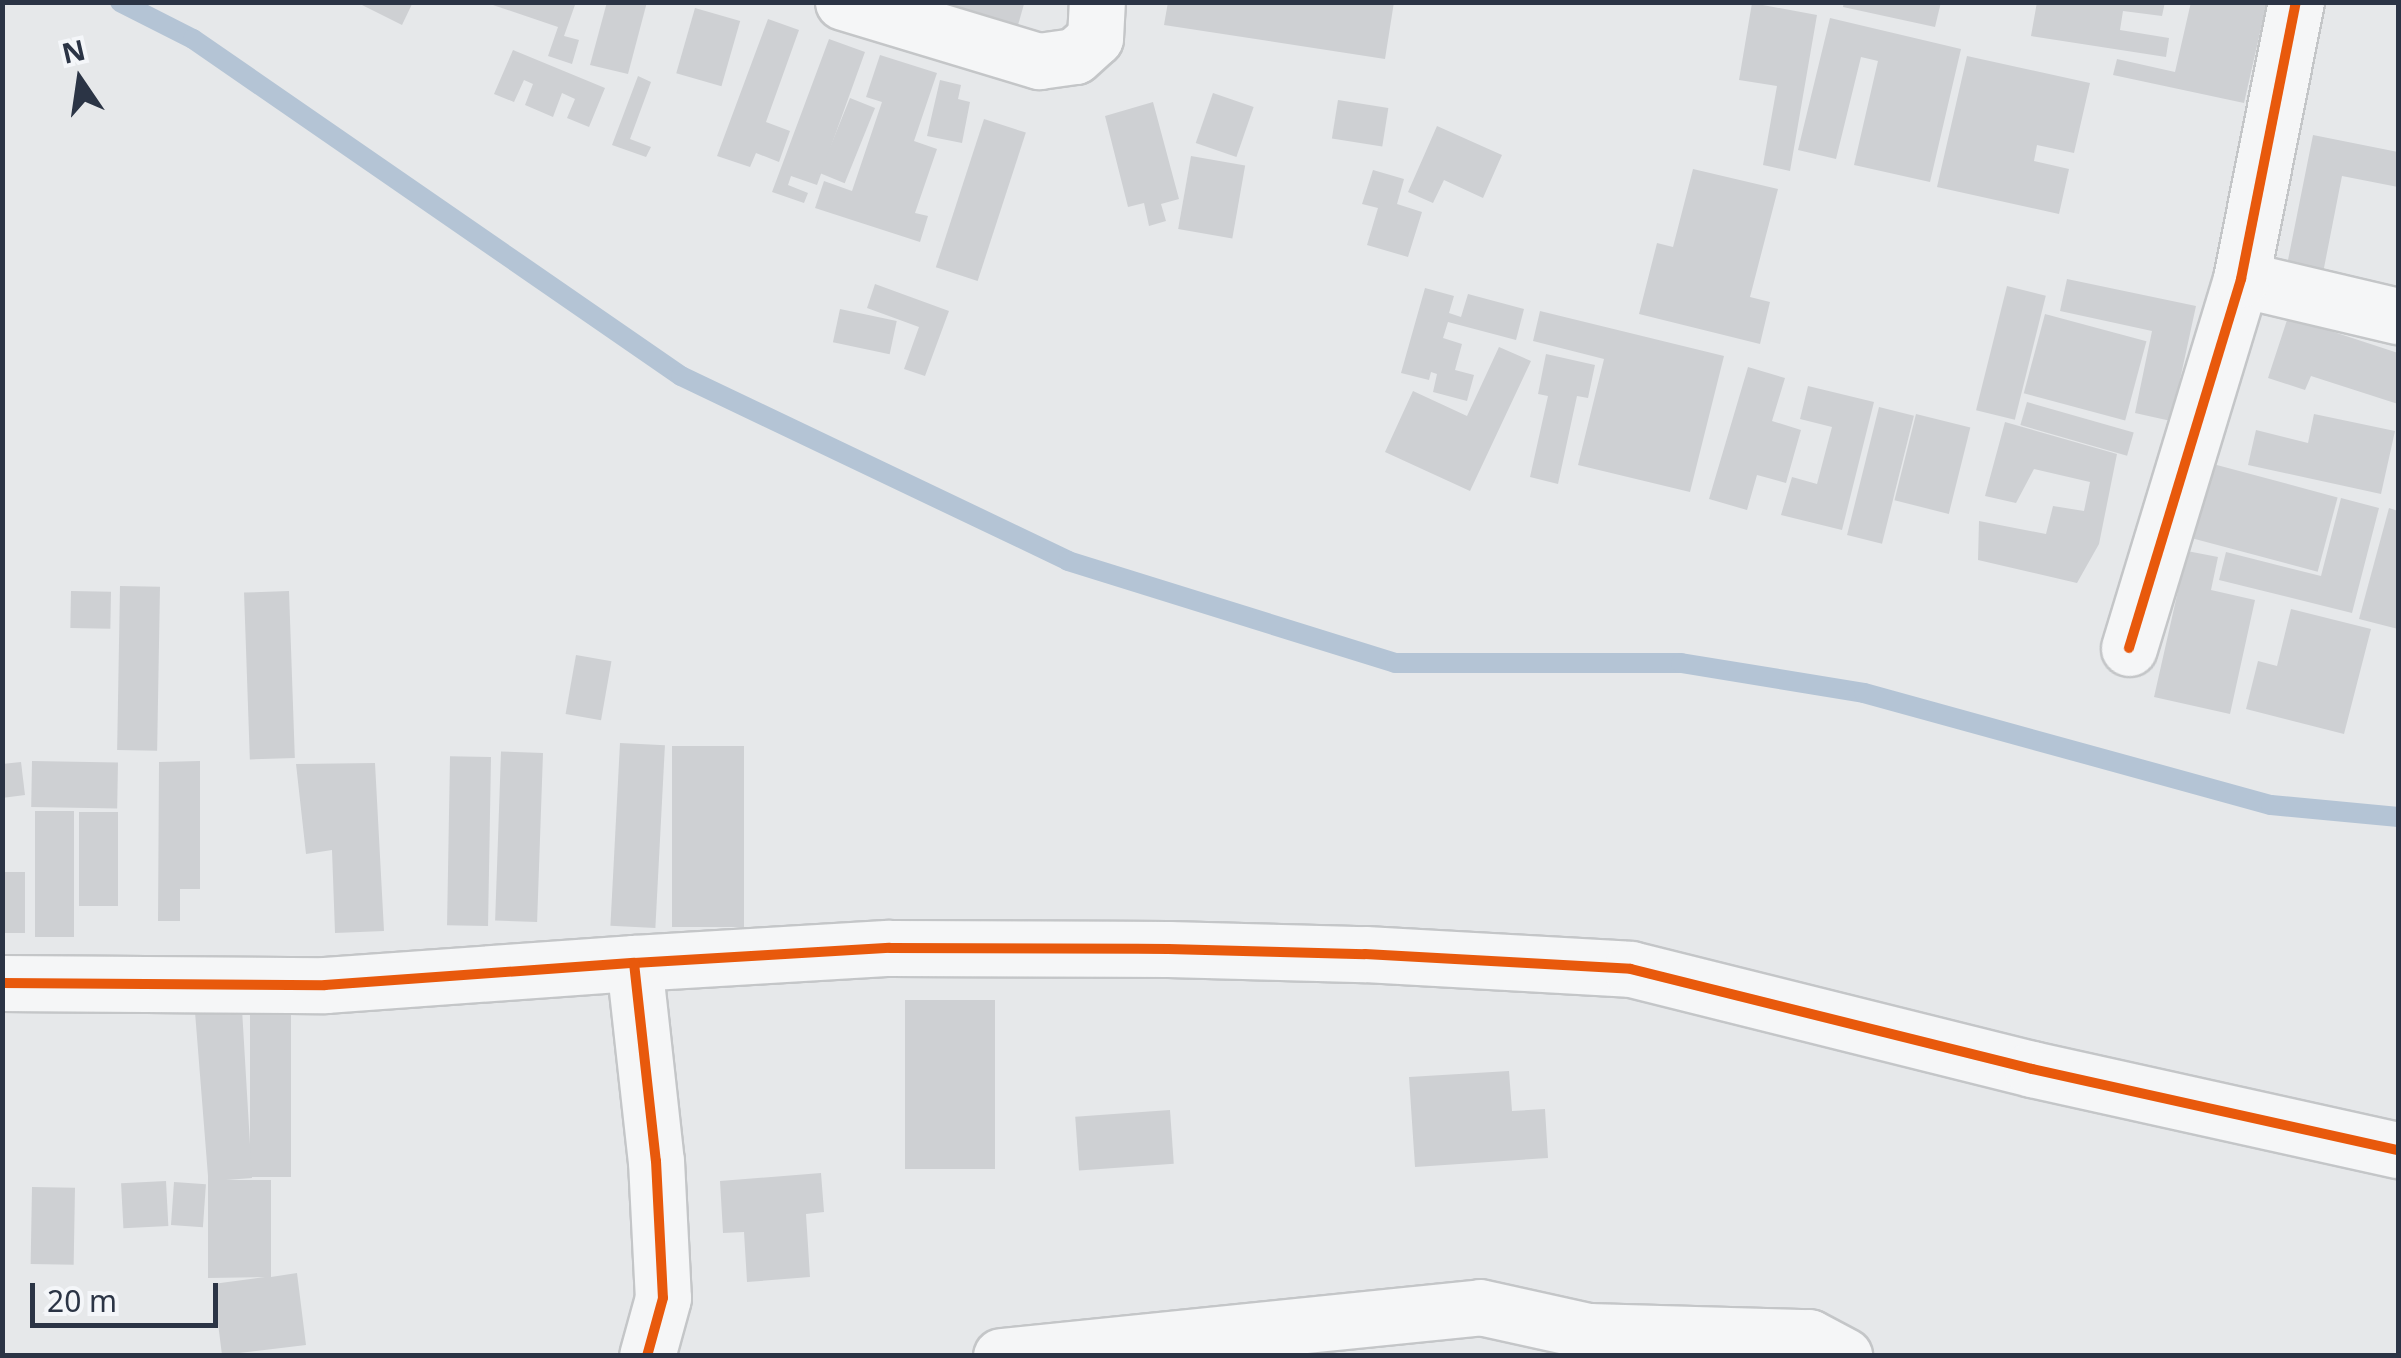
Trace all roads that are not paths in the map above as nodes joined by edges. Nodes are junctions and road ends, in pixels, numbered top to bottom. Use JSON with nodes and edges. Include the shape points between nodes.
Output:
{"nodes":[{"id":1,"x":843,"y":2,"type":"edge"},
{"id":2,"x":1097,"y":2,"type":"edge"},
{"id":3,"x":2296,"y":2,"type":"edge"},
{"id":4,"x":2241,"y":279,"type":"junction"},
{"id":5,"x":2398,"y":316,"type":"edge"},
{"id":6,"x":2129,"y":648,"type":"dead end"},
{"id":7,"x":634,"y":962,"type":"junction"},
{"id":8,"x":2,"y":983,"type":"edge"},
{"id":9,"x":2398,"y":1150,"type":"edge"},
{"id":10,"x":1599,"y":1344,"type":"edge"},
{"id":11,"x":647,"y":1356,"type":"edge"},
{"id":12,"x":1001,"y":1356,"type":"edge"},
{"id":13,"x":1844,"y":1356,"type":"edge"}],
"edges":[{"from":1,"to":2,"type":"street","via":[[1039,61],[1075,56],[1095,38]]},
{"from":3,"to":4,"type":"street"},
{"from":4,"to":5,"type":"street"},
{"from":4,"to":6,"type":"street"},
{"from":7,"to":8,"type":"street","via":[[324,985]]},
{"from":7,"to":9,"type":"street","via":[[890,948],[1168,949],[1632,969],[2032,1069]]},
{"from":7,"to":11,"type":"street","via":[[663,1298]]},
{"from":10,"to":12,"type":"street","via":[[1480,1308]]},
{"from":10,"to":13,"type":"street","via":[[1809,1337]]}]}
